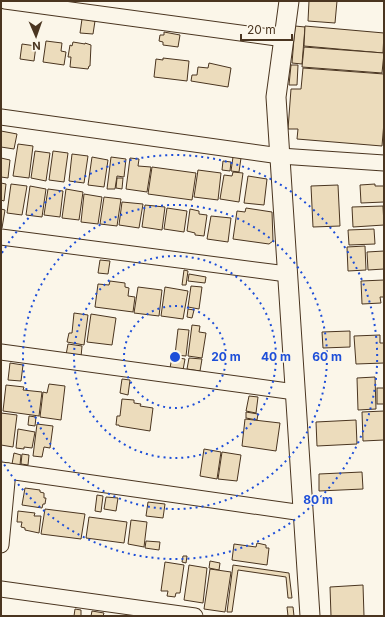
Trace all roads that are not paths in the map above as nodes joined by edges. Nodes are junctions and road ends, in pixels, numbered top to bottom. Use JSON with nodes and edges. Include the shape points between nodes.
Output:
{"nodes":[{"id":1,"x":5,"y":1,"type":"edge"},
{"id":2,"x":289,"y":1,"type":"edge"},
{"id":3,"x":284,"y":39,"type":"junction"},
{"id":4,"x":1,"y":118,"type":"edge"},
{"id":5,"x":280,"y":156,"type":"junction"},
{"id":6,"x":384,"y":163,"type":"edge"},
{"id":7,"x":1,"y":237,"type":"edge"},
{"id":8,"x":287,"y":274,"type":"junction"},
{"id":9,"x":1,"y":352,"type":"edge"},
{"id":10,"x":295,"y":392,"type":"junction"},
{"id":11,"x":5,"y":471,"type":"edge"},
{"id":12,"x":303,"y":513,"type":"junction"},
{"id":13,"x":1,"y":545,"type":"edge"},
{"id":14,"x":1,"y":588,"type":"edge"},
{"id":15,"x":148,"y":613,"type":"edge"},
{"id":16,"x":194,"y":616,"type":"edge"},
{"id":17,"x":310,"y":616,"type":"edge"}],
"edges":[{"from":1,"to":3,"type":"street"},
{"from":2,"to":3,"type":"street"},
{"from":3,"to":5,"type":"street","via":[[276,97]]},
{"from":4,"to":5,"type":"street"},
{"from":5,"to":6,"type":"street"},
{"from":5,"to":8,"type":"street"},
{"from":7,"to":8,"type":"street"},
{"from":8,"to":10,"type":"street"},
{"from":9,"to":10,"type":"street"},
{"from":10,"to":12,"type":"street"},
{"from":11,"to":12,"type":"street"},
{"from":11,"to":13,"type":"street"},
{"from":12,"to":17,"type":"street"},
{"from":14,"to":15,"type":"street"},
{"from":15,"to":16,"type":"street"}]}
